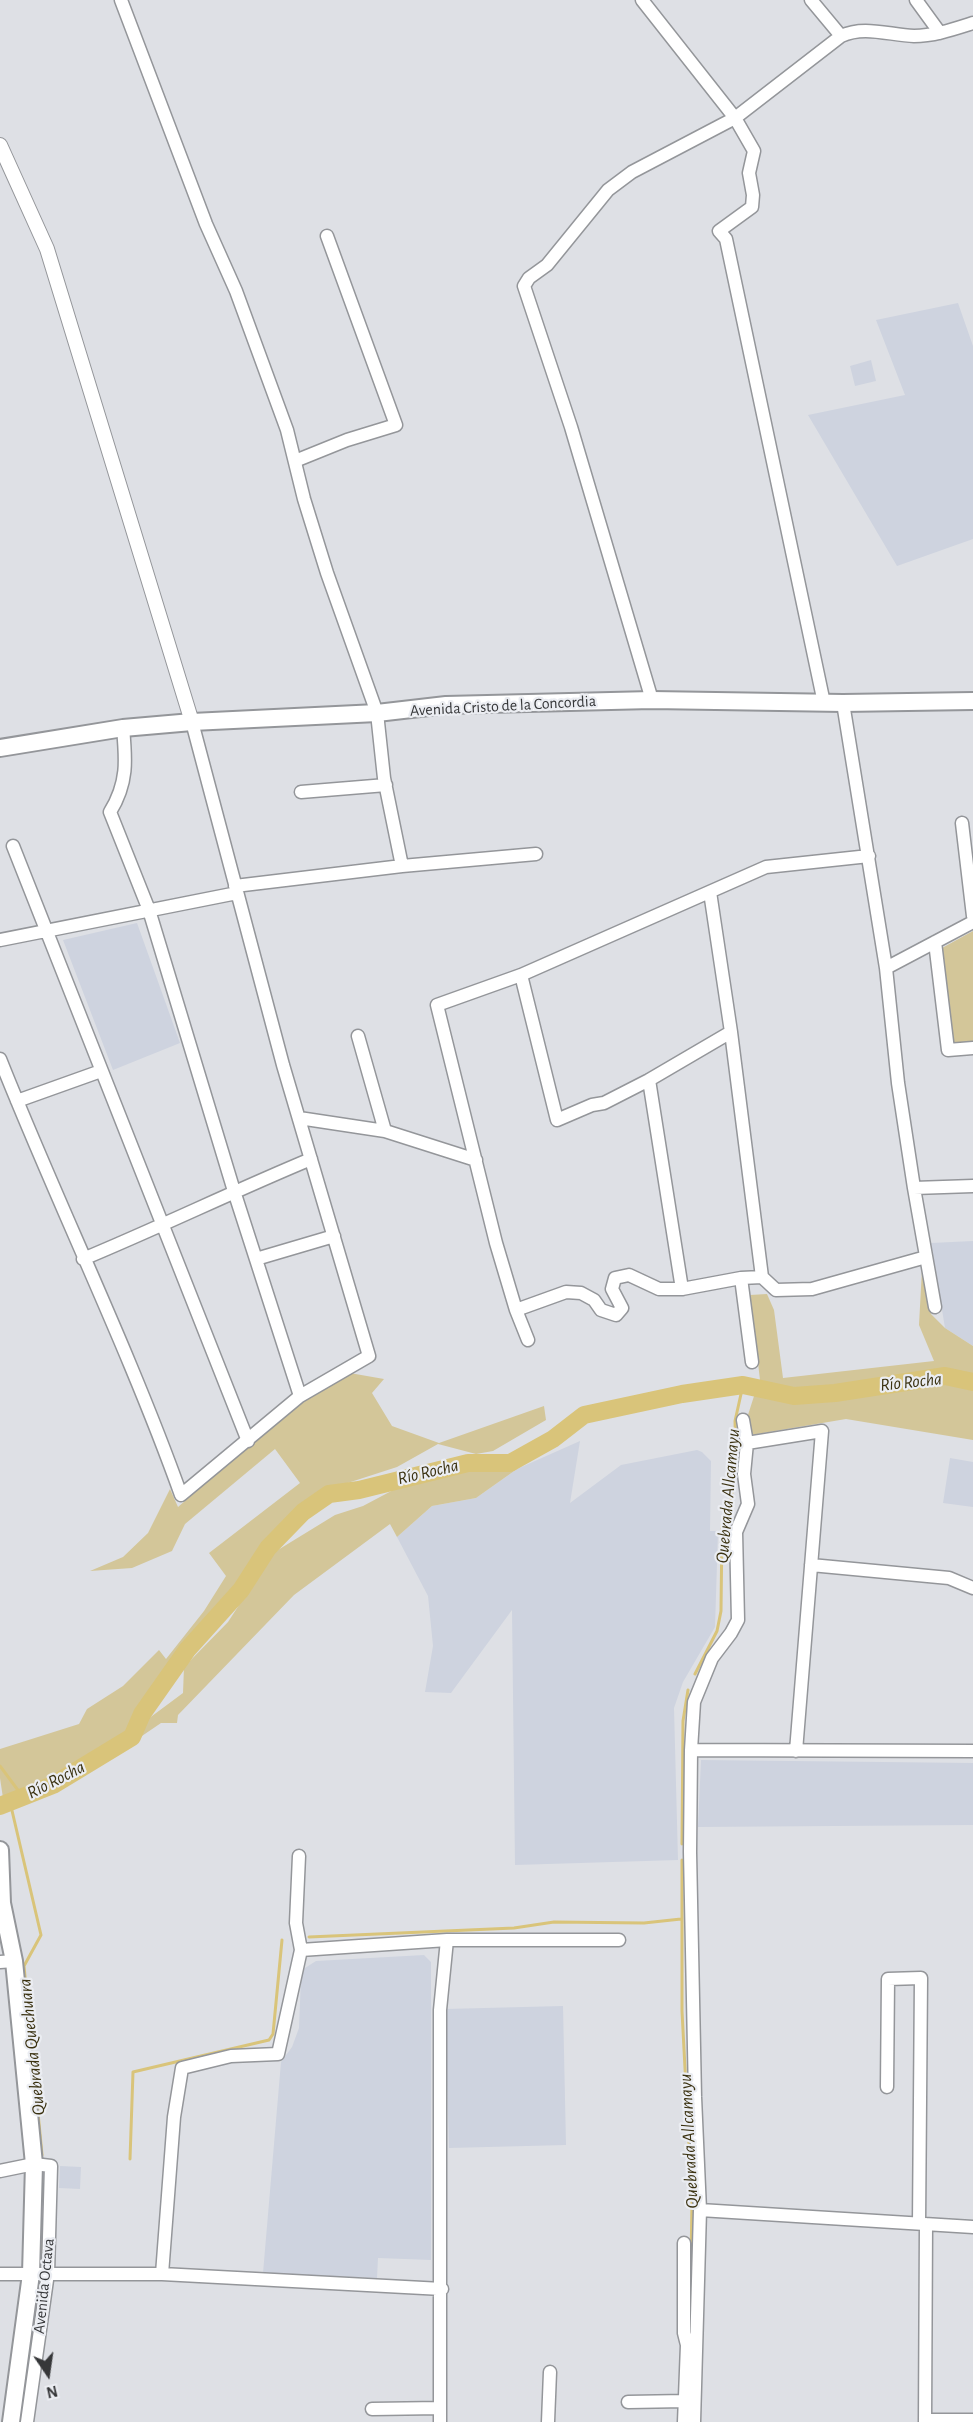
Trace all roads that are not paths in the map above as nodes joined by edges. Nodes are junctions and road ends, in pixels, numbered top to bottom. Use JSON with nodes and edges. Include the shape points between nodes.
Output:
{"nodes":[{"id":1,"x":121,"y":0,"type":"edge"},
{"id":2,"x":642,"y":0,"type":"edge"},
{"id":3,"x":811,"y":0,"type":"edge"},
{"id":4,"x":916,"y":0,"type":"edge"},
{"id":5,"x":973,"y":23,"type":"edge"},
{"id":6,"x":940,"y":33,"type":"junction"},
{"id":7,"x":841,"y":36,"type":"junction"},
{"id":8,"x":735,"y":118,"type":"junction"},
{"id":9,"x":0,"y":145,"type":"edge"},
{"id":10,"x":327,"y":236,"type":"dead end"},
{"id":11,"x":295,"y":460,"type":"junction"},
{"id":12,"x":652,"y":700,"type":"junction"},
{"id":13,"x":973,"y":701,"type":"edge"},
{"id":14,"x":824,"y":703,"type":"junction"},
{"id":15,"x":843,"y":703,"type":"junction"},
{"id":16,"x":377,"y":713,"type":"junction"},
{"id":17,"x":192,"y":722,"type":"junction"},
{"id":18,"x":123,"y":728,"type":"junction"},
{"id":19,"x":0,"y":748,"type":"edge"},
{"id":20,"x":386,"y":785,"type":"junction"},
{"id":21,"x":301,"y":792,"type":"dead end"},
{"id":22,"x":962,"y":823,"type":"dead end"},
{"id":23,"x":13,"y":846,"type":"dead end"},
{"id":24,"x":536,"y":854,"type":"dead end"},
{"id":25,"x":869,"y":856,"type":"junction"},
{"id":26,"x":402,"y":866,"type":"junction"},
{"id":27,"x":236,"y":889,"type":"junction"},
{"id":28,"x":710,"y":892,"type":"junction"},
{"id":29,"x":149,"y":910,"type":"junction"},
{"id":30,"x":973,"y":916,"type":"edge"},
{"id":31,"x":973,"y":922,"type":"edge"},
{"id":32,"x":48,"y":932,"type":"junction"},
{"id":33,"x":0,"y":940,"type":"edge"},
{"id":34,"x":934,"y":942,"type":"junction"},
{"id":35,"x":886,"y":968,"type":"junction"},
{"id":36,"x":521,"y":975,"type":"junction"},
{"id":37,"x":731,"y":1032,"type":"junction"},
{"id":38,"x":358,"y":1036,"type":"dead end"},
{"id":39,"x":973,"y":1048,"type":"edge"},
{"id":40,"x":0,"y":1059,"type":"edge"},
{"id":41,"x":101,"y":1071,"type":"junction"},
{"id":42,"x":649,"y":1080,"type":"junction"},
{"id":43,"x":17,"y":1101,"type":"junction"},
{"id":44,"x":299,"y":1118,"type":"junction"},
{"id":45,"x":385,"y":1131,"type":"junction"},
{"id":46,"x":311,"y":1159,"type":"junction"},
{"id":47,"x":476,"y":1160,"type":"junction"},
{"id":48,"x":973,"y":1186,"type":"edge"},
{"id":49,"x":914,"y":1188,"type":"junction"},
{"id":50,"x":234,"y":1191,"type":"junction"},
{"id":51,"x":162,"y":1226,"type":"junction"},
{"id":52,"x":334,"y":1236,"type":"junction"},
{"id":53,"x":926,"y":1257,"type":"junction"},
{"id":54,"x":83,"y":1259,"type":"junction"},
{"id":55,"x":256,"y":1259,"type":"junction"},
{"id":56,"x":762,"y":1277,"type":"junction"},
{"id":57,"x":741,"y":1278,"type":"junction"},
{"id":58,"x":682,"y":1289,"type":"junction"},
{"id":59,"x":935,"y":1307,"type":"dead end"},
{"id":60,"x":516,"y":1310,"type":"junction"},
{"id":61,"x":528,"y":1340,"type":"dead end"},
{"id":62,"x":752,"y":1362,"type":"dead end"},
{"id":63,"x":300,"y":1396,"type":"junction"},
{"id":64,"x":743,"y":1420,"type":"dead end"},
{"id":65,"x":248,"y":1441,"type":"junction"},
{"id":66,"x":747,"y":1443,"type":"junction"},
{"id":67,"x":811,"y":1565,"type":"junction"},
{"id":68,"x":973,"y":1588,"type":"edge"},
{"id":69,"x":692,"y":1750,"type":"junction"},
{"id":70,"x":796,"y":1751,"type":"junction"},
{"id":71,"x":973,"y":1751,"type":"edge"},
{"id":72,"x":0,"y":1852,"type":"edge"},
{"id":73,"x":299,"y":1856,"type":"dead end"},
{"id":74,"x":447,"y":1940,"type":"junction"},
{"id":75,"x":619,"y":1940,"type":"dead end"},
{"id":76,"x":301,"y":1950,"type":"junction"},
{"id":77,"x":7,"y":1962,"type":"edge"},
{"id":78,"x":888,"y":2087,"type":"dead end"},
{"id":79,"x":34,"y":2164,"type":"junction"},
{"id":80,"x":0,"y":2171,"type":"edge"},
{"id":81,"x":700,"y":2210,"type":"junction"},
{"id":82,"x":923,"y":2223,"type":"junction"},
{"id":83,"x":973,"y":2227,"type":"edge"},
{"id":84,"x":684,"y":2243,"type":"dead end"},
{"id":85,"x":48,"y":2273,"type":"junction"},
{"id":86,"x":0,"y":2274,"type":"edge"},
{"id":87,"x":31,"y":2274,"type":"junction"},
{"id":88,"x":162,"y":2274,"type":"junction"},
{"id":89,"x":442,"y":2289,"type":"junction"},
{"id":90,"x":550,"y":2372,"type":"dead end"},
{"id":91,"x":685,"y":2401,"type":"junction"},
{"id":92,"x":628,"y":2402,"type":"dead end"},
{"id":93,"x":440,"y":2408,"type":"junction"},
{"id":94,"x":372,"y":2409,"type":"dead end"},
{"id":95,"x":973,"y":2420,"type":"edge"},
{"id":96,"x":925,"y":2421,"type":"edge"},
{"id":97,"x":11,"y":2422,"type":"edge"},
{"id":98,"x":27,"y":2422,"type":"edge"},
{"id":99,"x":440,"y":2422,"type":"edge"},
{"id":100,"x":548,"y":2422,"type":"edge"},
{"id":101,"x":684,"y":2422,"type":"edge"},
{"id":102,"x":694,"y":2422,"type":"edge"}],
"edges":[{"from":1,"to":11,"type":"street","via":[[206,224],[236,291]]},
{"from":2,"to":8,"type":"street"},
{"from":3,"to":7,"type":"street"},
{"from":4,"to":6,"type":"street"},
{"from":5,"to":6,"type":"street"},
{"from":6,"to":7,"type":"street","via":[[915,36],[865,30]]},
{"from":7,"to":8,"type":"street"},
{"from":8,"to":12,"type":"street","via":[[632,172],[608,190],[547,265],[524,286],[572,427]]},
{"from":8,"to":14,"type":"street","via":[[754,151],[749,173],[752,207],[719,231],[726,239]]},
{"from":9,"to":17,"type":"street","via":[[47,249]]},
{"from":10,"to":11,"type":"street","via":[[396,425]]},
{"from":11,"to":16,"type":"street","via":[[327,573]]},
{"from":12,"to":14,"type":"main road","name":"Avenida Cristo de la Concordia"},
{"from":12,"to":16,"type":"main road","name":"Avenida Cristo de la Concordia","via":[[446,705]]},
{"from":13,"to":15,"type":"main road","name":"Avenida Cristo de la Concordia"},
{"from":14,"to":15,"type":"main road","name":"Avenida Cristo de la Concordia"},
{"from":15,"to":25,"type":"street"},
{"from":16,"to":17,"type":"main road","name":"Avenida Cristo de la Concordia"},
{"from":16,"to":20,"type":"street"},
{"from":17,"to":18,"type":"main road","name":"Avenida Cristo de la Concordia"},
{"from":17,"to":27,"type":"street"},
{"from":18,"to":19,"type":"main road","name":"Avenida Cristo de la Concordia"},
{"from":18,"to":29,"type":"street","via":[[126,760],[120,795],[110,812]]},
{"from":20,"to":21,"type":"street"},
{"from":20,"to":26,"type":"street"},
{"from":22,"to":30,"type":"street"},
{"from":23,"to":32,"type":"street"},
{"from":24,"to":26,"type":"street"},
{"from":25,"to":28,"type":"street","via":[[766,867]]},
{"from":25,"to":35,"type":"street"},
{"from":26,"to":27,"type":"street"},
{"from":27,"to":29,"type":"street"},
{"from":27,"to":44,"type":"street"},
{"from":28,"to":36,"type":"street"},
{"from":28,"to":37,"type":"street"},
{"from":29,"to":32,"type":"street"},
{"from":29,"to":50,"type":"street"},
{"from":31,"to":34,"type":"street"},
{"from":32,"to":33,"type":"street"},
{"from":32,"to":41,"type":"street"},
{"from":34,"to":35,"type":"street"},
{"from":34,"to":39,"type":"street","via":[[948,1050]]},
{"from":35,"to":49,"type":"street"},
{"from":36,"to":42,"type":"street","via":[[557,1120],[604,1103]]},
{"from":36,"to":47,"type":"street","via":[[437,1005]]},
{"from":37,"to":42,"type":"street"},
{"from":37,"to":56,"type":"street"},
{"from":38,"to":45,"type":"street"},
{"from":40,"to":43,"type":"street"},
{"from":41,"to":43,"type":"street"},
{"from":41,"to":51,"type":"street"},
{"from":42,"to":58,"type":"street"},
{"from":43,"to":54,"type":"street"},
{"from":44,"to":45,"type":"street"},
{"from":44,"to":46,"type":"street"},
{"from":45,"to":47,"type":"street"},
{"from":46,"to":50,"type":"street"},
{"from":46,"to":52,"type":"street"},
{"from":47,"to":60,"type":"street"},
{"from":48,"to":49,"type":"street"},
{"from":49,"to":53,"type":"street"},
{"from":50,"to":51,"type":"street"},
{"from":50,"to":55,"type":"street"},
{"from":51,"to":54,"type":"street"},
{"from":51,"to":65,"type":"street"},
{"from":52,"to":55,"type":"street"},
{"from":52,"to":63,"type":"street","via":[[369,1356]]},
{"from":53,"to":56,"type":"street","via":[[812,1289],[776,1290]]},
{"from":53,"to":59,"type":"street"},
{"from":54,"to":65,"type":"street","via":[[152,1413],[181,1495]]},
{"from":55,"to":63,"type":"street"},
{"from":56,"to":57,"type":"street"},
{"from":57,"to":58,"type":"street"},
{"from":57,"to":62,"type":"street"},
{"from":58,"to":60,"type":"street","via":[[658,1289],[629,1275],[615,1278],[612,1289],[622,1308],[616,1315],[601,1310],[594,1300],[581,1293],[566,1292]]},
{"from":60,"to":61,"type":"street"},
{"from":63,"to":65,"type":"street"},
{"from":64,"to":66,"type":"street"},
{"from":66,"to":67,"type":"street","via":[[822,1431]]},
{"from":66,"to":69,"type":"street","via":[[744,1474],[748,1504],[736,1532],[738,1620],[712,1658],[694,1702]]},
{"from":67,"to":68,"type":"street","via":[[950,1578]]},
{"from":67,"to":70,"type":"street"},
{"from":69,"to":70,"type":"street"},
{"from":69,"to":81,"type":"street","via":[[690,1852]]},
{"from":70,"to":71,"type":"street"},
{"from":72,"to":77,"type":"main road","name":"Avenida Octava"},
{"from":73,"to":76,"type":"street","via":[[296,1923]]},
{"from":74,"to":75,"type":"street"},
{"from":74,"to":76,"type":"street"},
{"from":74,"to":89,"type":"street","via":[[440,2010]]},
{"from":76,"to":88,"type":"street","via":[[278,2054],[231,2056],[182,2068],[174,2117]]},
{"from":77,"to":79,"type":"main road","name":"Avenida Octava"},
{"from":78,"to":82,"type":"street","via":[[888,1979],[921,1978]]},
{"from":79,"to":80,"type":"street"},
{"from":79,"to":85,"type":"street","name":"Avenida Octava","via":[[51,2166]]},
{"from":79,"to":87,"type":"main road","name":"Avenida Octava"},
{"from":81,"to":82,"type":"street"},
{"from":81,"to":102,"type":"street"},
{"from":82,"to":83,"type":"street"},
{"from":82,"to":96,"type":"street"},
{"from":84,"to":91,"type":"street"},
{"from":85,"to":87,"type":"street"},
{"from":85,"to":88,"type":"street"},
{"from":85,"to":98,"type":"street","name":"Avenida Octava"},
{"from":86,"to":87,"type":"street"},
{"from":87,"to":97,"type":"main road","name":"Avenida Octava"},
{"from":88,"to":89,"type":"street"},
{"from":89,"to":93,"type":"street"},
{"from":90,"to":100,"type":"street"},
{"from":91,"to":92,"type":"street"},
{"from":91,"to":101,"type":"street"},
{"from":93,"to":94,"type":"street"},
{"from":93,"to":99,"type":"street"},
{"from":95,"to":96,"type":"street"}]}
